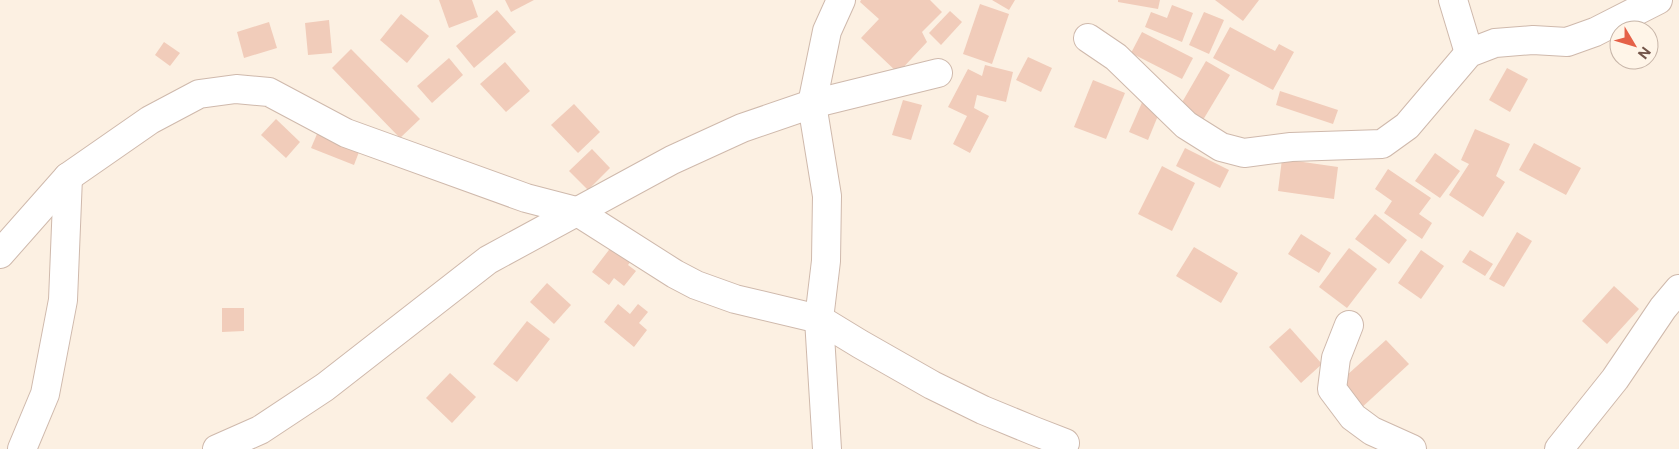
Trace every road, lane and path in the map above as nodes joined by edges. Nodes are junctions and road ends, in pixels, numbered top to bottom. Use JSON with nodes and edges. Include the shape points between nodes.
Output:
{"nodes":[{"id":1,"x":841,"y":0,"type":"edge"},
{"id":2,"x":1453,"y":0,"type":"edge"},
{"id":3,"x":1634,"y":0,"type":"edge"},
{"id":4,"x":1658,"y":0,"type":"edge"},
{"id":5,"x":1616,"y":20,"type":"joint"},
{"id":6,"x":1609,"y":24,"type":"edge"},
{"id":7,"x":1088,"y":38,"type":"dead end"},
{"id":8,"x":1469,"y":53,"type":"junction"},
{"id":9,"x":938,"y":73,"type":"dead end"},
{"id":10,"x":812,"y":104,"type":"junction"},
{"id":11,"x":68,"y":177,"type":"junction"},
{"id":12,"x":576,"y":211,"type":"junction"},
{"id":13,"x":0,"y":254,"type":"edge"},
{"id":14,"x":1679,"y":290,"type":"edge"},
{"id":15,"x":819,"y":319,"type":"junction"},
{"id":16,"x":1349,"y":325,"type":"dead end"},
{"id":17,"x":1065,"y":443,"type":"dead end"},
{"id":18,"x":22,"y":449,"type":"edge"},
{"id":19,"x":217,"y":449,"type":"edge"},
{"id":20,"x":827,"y":449,"type":"edge"},
{"id":21,"x":1412,"y":449,"type":"edge"},
{"id":22,"x":1559,"y":449,"type":"edge"}],
"edges":[{"from":1,"to":10,"type":"street","via":[[827,31]]},
{"from":2,"to":8,"type":"street"},
{"from":3,"to":5,"type":"street"},
{"from":4,"to":5,"type":"street"},
{"from":6,"to":8,"type":"street","via":[[1568,42],[1495,43]]},
{"from":7,"to":8,"type":"street","via":[[1116,57],[1186,125],[1221,147],[1244,153],[1290,147],[1382,144],[1407,126]]},
{"from":9,"to":10,"type":"street"},
{"from":10,"to":12,"type":"street","via":[[742,128],[672,160]]},
{"from":10,"to":15,"type":"street","via":[[827,196],[826,261]]},
{"from":11,"to":12,"type":"street","via":[[150,120],[199,94],[236,89],[269,92],[346,133],[526,198]]},
{"from":11,"to":13,"type":"street"},
{"from":11,"to":18,"type":"street","via":[[63,300],[45,394]]},
{"from":12,"to":15,"type":"street","via":[[696,285],[735,299]]},
{"from":12,"to":19,"type":"street","via":[[488,260],[324,387],[260,430]]},
{"from":14,"to":22,"type":"street","via":[[1615,379]]},
{"from":15,"to":17,"type":"street","via":[[966,402]]},
{"from":15,"to":20,"type":"street"},
{"from":16,"to":21,"type":"street","via":[[1336,358],[1332,389],[1353,417],[1372,431]]}]}
